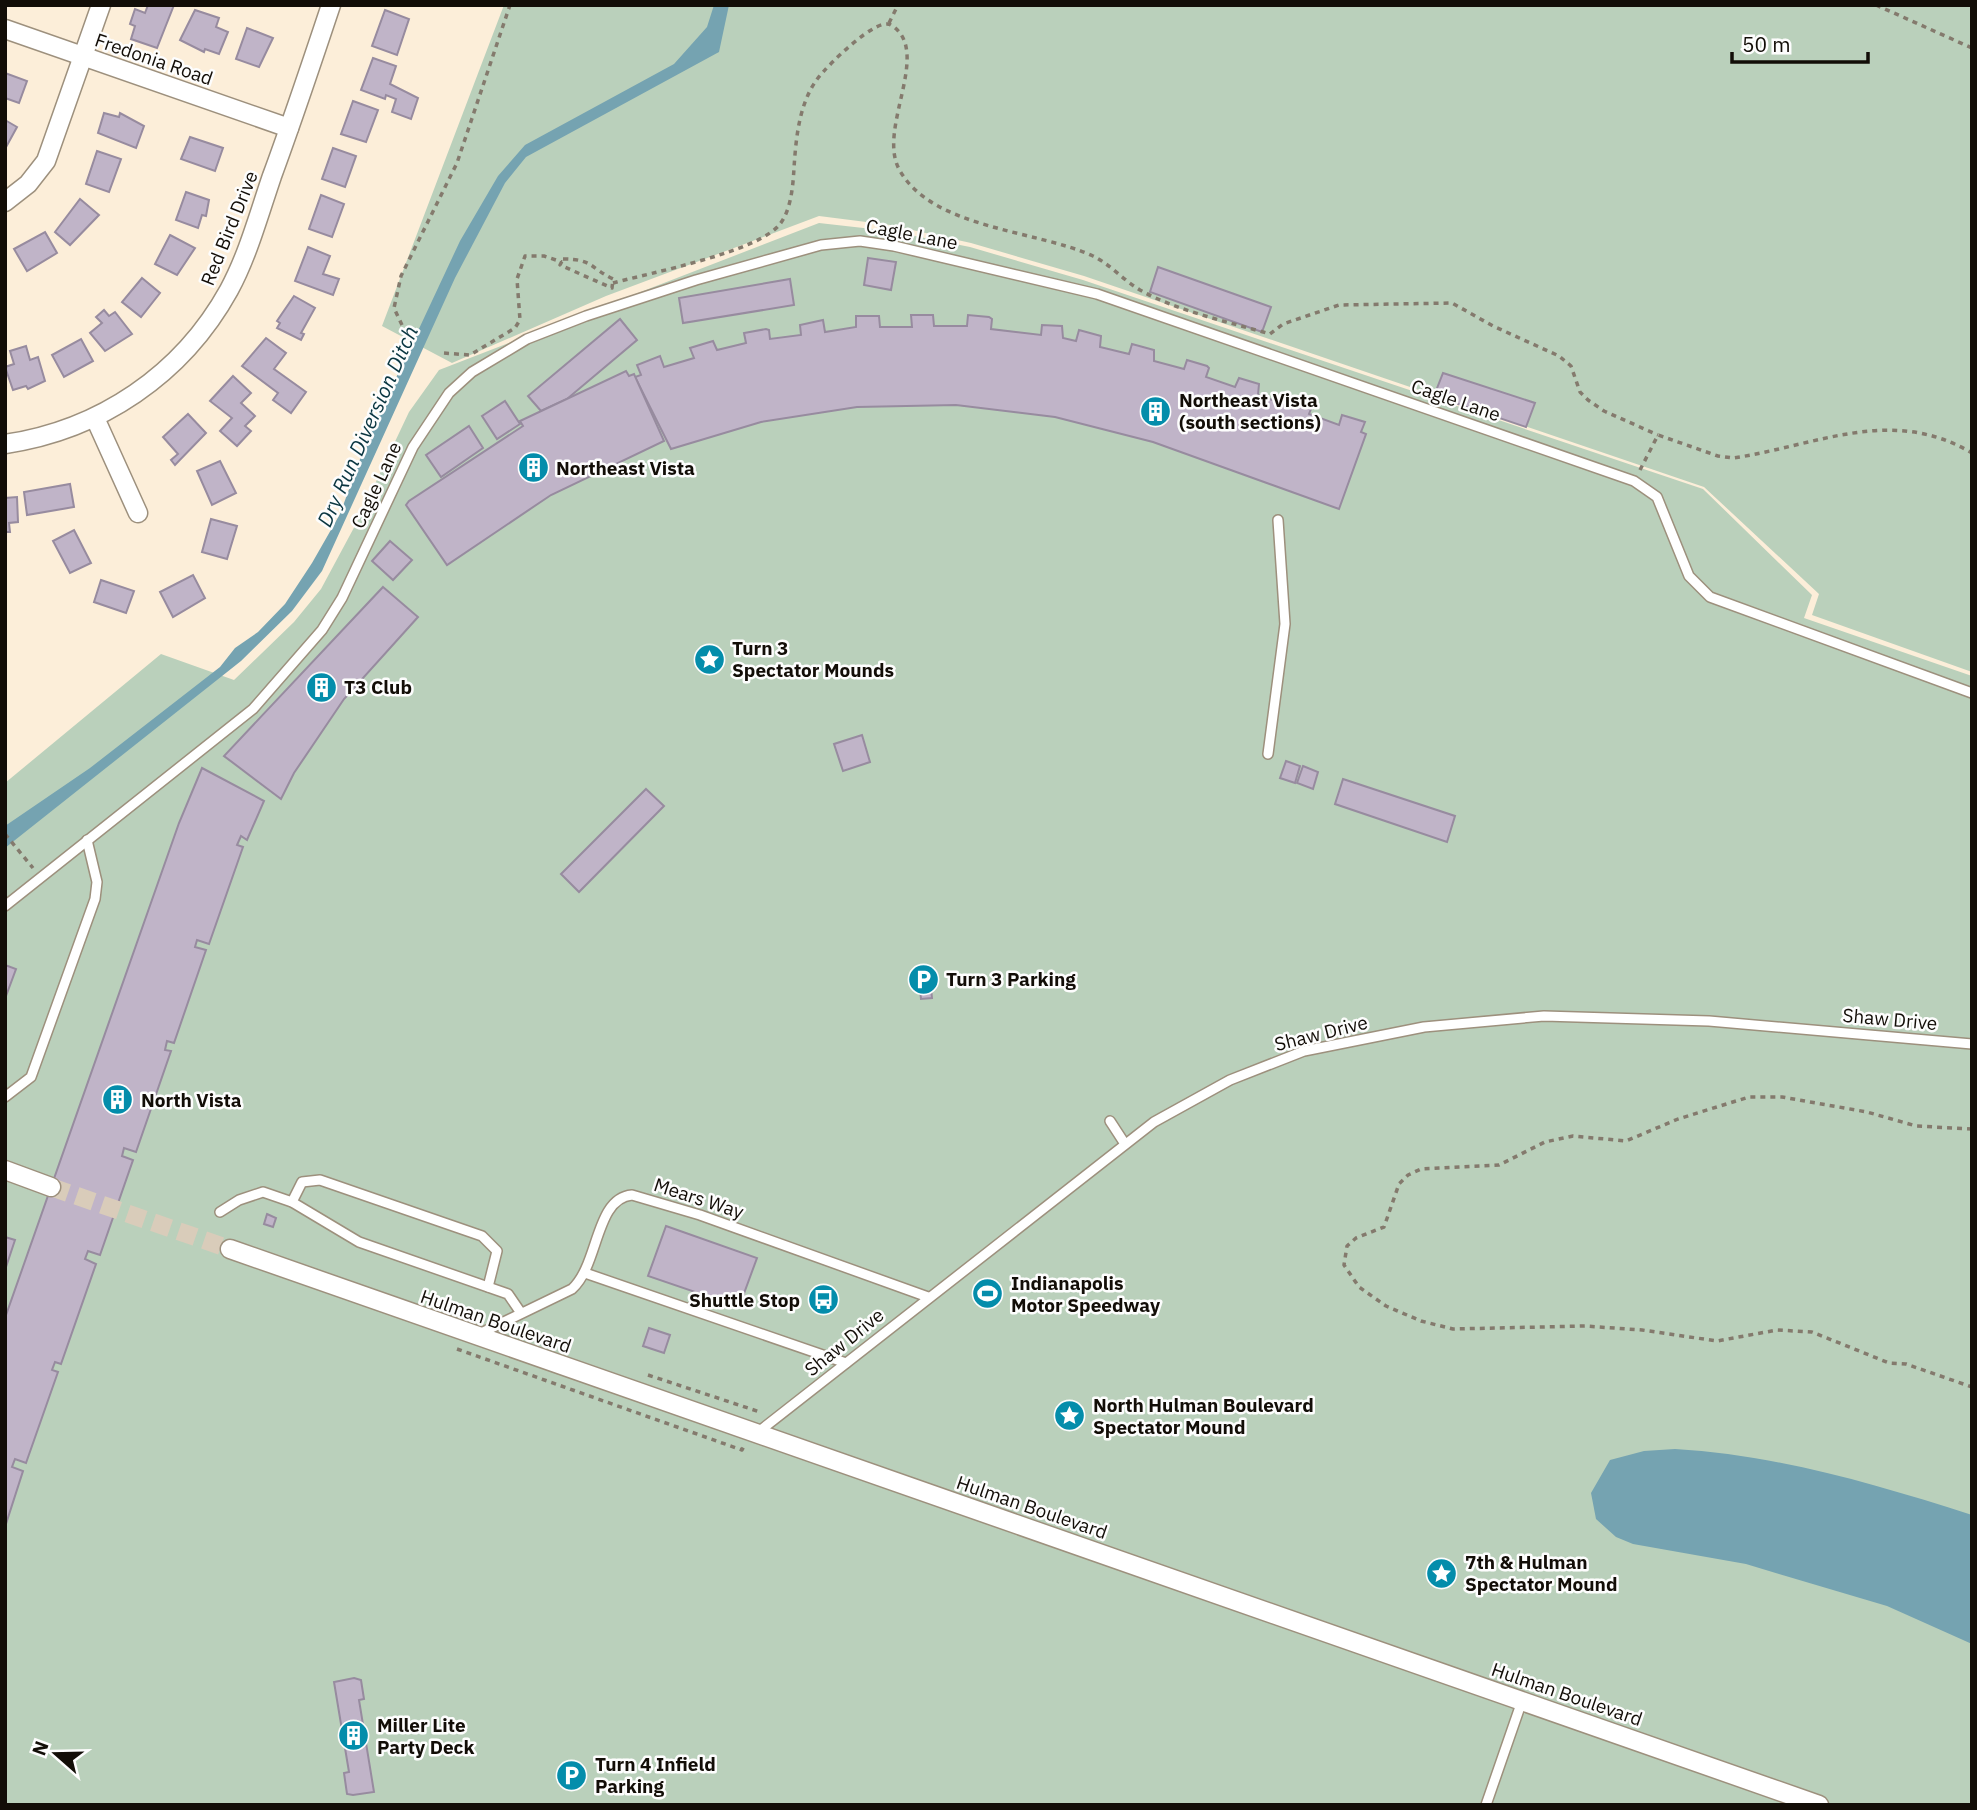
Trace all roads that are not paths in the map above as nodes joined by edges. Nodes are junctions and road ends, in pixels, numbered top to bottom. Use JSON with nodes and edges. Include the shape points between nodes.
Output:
{"nodes":[{"id":1,"x":101,"y":5,"type":"edge"},
{"id":2,"x":331,"y":5,"type":"edge"},
{"id":3,"x":5,"y":29,"type":"edge"},
{"id":4,"x":83,"y":57,"type":"junction"},
{"id":5,"x":289,"y":128,"type":"junction"},
{"id":6,"x":5,"y":202,"type":"edge"},
{"id":7,"x":95,"y":418,"type":"junction"},
{"id":8,"x":5,"y":444,"type":"edge"},
{"id":9,"x":138,"y":513,"type":"dead end"},
{"id":10,"x":1278,"y":520,"type":"dead end"},
{"id":11,"x":1972,"y":693,"type":"edge"},
{"id":12,"x":1268,"y":754,"type":"dead end"},
{"id":13,"x":87,"y":840,"type":"junction"},
{"id":14,"x":5,"y":905,"type":"edge"},
{"id":15,"x":1972,"y":1044,"type":"edge"},
{"id":16,"x":5,"y":1097,"type":"edge"},
{"id":17,"x":1110,"y":1121,"type":"dead end"},
{"id":18,"x":1125,"y":1144,"type":"junction"},
{"id":19,"x":5,"y":1170,"type":"edge"},
{"id":20,"x":51,"y":1187,"type":"tunnel mouth"},
{"id":21,"x":292,"y":1202,"type":"junction"},
{"id":22,"x":220,"y":1212,"type":"dead end"},
{"id":23,"x":230,"y":1249,"type":"tunnel mouth"},
{"id":24,"x":585,"y":1273,"type":"junction"},
{"id":25,"x":488,"y":1287,"type":"junction"},
{"id":26,"x":928,"y":1297,"type":"junction"},
{"id":27,"x":521,"y":1313,"type":"junction"},
{"id":28,"x":475,"y":1336,"type":"junction"},
{"id":29,"x":846,"y":1363,"type":"junction"},
{"id":30,"x":756,"y":1434,"type":"junction"},
{"id":31,"x":1522,"y":1700,"type":"junction"},
{"id":32,"x":1486,"y":1805,"type":"edge"},
{"id":33,"x":1819,"y":1805,"type":"edge"}],
"edges":[{"from":1,"to":4,"type":"street"},
{"from":2,"to":5,"type":"street","name":"Red Bird Drive"},
{"from":3,"to":4,"type":"street","name":"Fredonia Road"},
{"from":4,"to":5,"type":"street","name":"Fredonia Road"},
{"from":4,"to":6,"type":"street","via":[[46,161],[28,184]]},
{"from":5,"to":7,"type":"street","name":"Red Bird Drive","via":[[239,269],[217,309],[164,372]]},
{"from":7,"to":8,"type":"street","name":"Red Bird Drive"},
{"from":7,"to":9,"type":"street"},
{"from":10,"to":12,"type":"lane","via":[[1285,624]]},
{"from":11,"to":13,"type":"lane","name":"Cagle Lane","via":[[1710,597],[1689,576],[1657,497],[1634,481],[1097,294],[860,240],[821,244],[586,316],[527,339],[472,372],[449,393],[413,447],[342,598],[322,630],[251,712]]},
{"from":13,"to":14,"type":"lane","name":"Cagle Lane"},
{"from":13,"to":16,"type":"lane","via":[[97,882],[95,900],[31,1077]]},
{"from":15,"to":18,"type":"lane","name":"Shaw Drive","via":[[1617,1016],[1478,1021],[1304,1051],[1230,1080],[1162,1117]]},
{"from":17,"to":18,"type":"lane"},
{"from":18,"to":26,"type":"lane","name":"Shaw Drive"},
{"from":19,"to":20,"type":"street"},
{"from":21,"to":22,"type":"lane","via":[[263,1192]]},
{"from":21,"to":25,"type":"lane","via":[[359,1242]]},
{"from":21,"to":25,"type":"lane","via":[[302,1182],[320,1180],[482,1236],[497,1251]]},
{"from":23,"to":28,"type":"street","name":"Hulman Boulevard"},
{"from":24,"to":26,"type":"lane","name":"Mears Way","via":[[609,1207],[614,1200],[632,1195]]},
{"from":24,"to":27,"type":"lane","name":"Mears Way","via":[[572,1289]]},
{"from":24,"to":29,"type":"lane"},
{"from":25,"to":27,"type":"lane","via":[[508,1294]]},
{"from":26,"to":29,"type":"lane","name":"Shaw Drive"},
{"from":27,"to":28,"type":"lane","name":"Mears Way"},
{"from":28,"to":30,"type":"street","name":"Hulman Boulevard"},
{"from":29,"to":30,"type":"lane","name":"Shaw Drive"},
{"from":30,"to":31,"type":"street","name":"Hulman Boulevard"},
{"from":31,"to":32,"type":"lane"},
{"from":31,"to":33,"type":"street","name":"Hulman Boulevard"}]}
